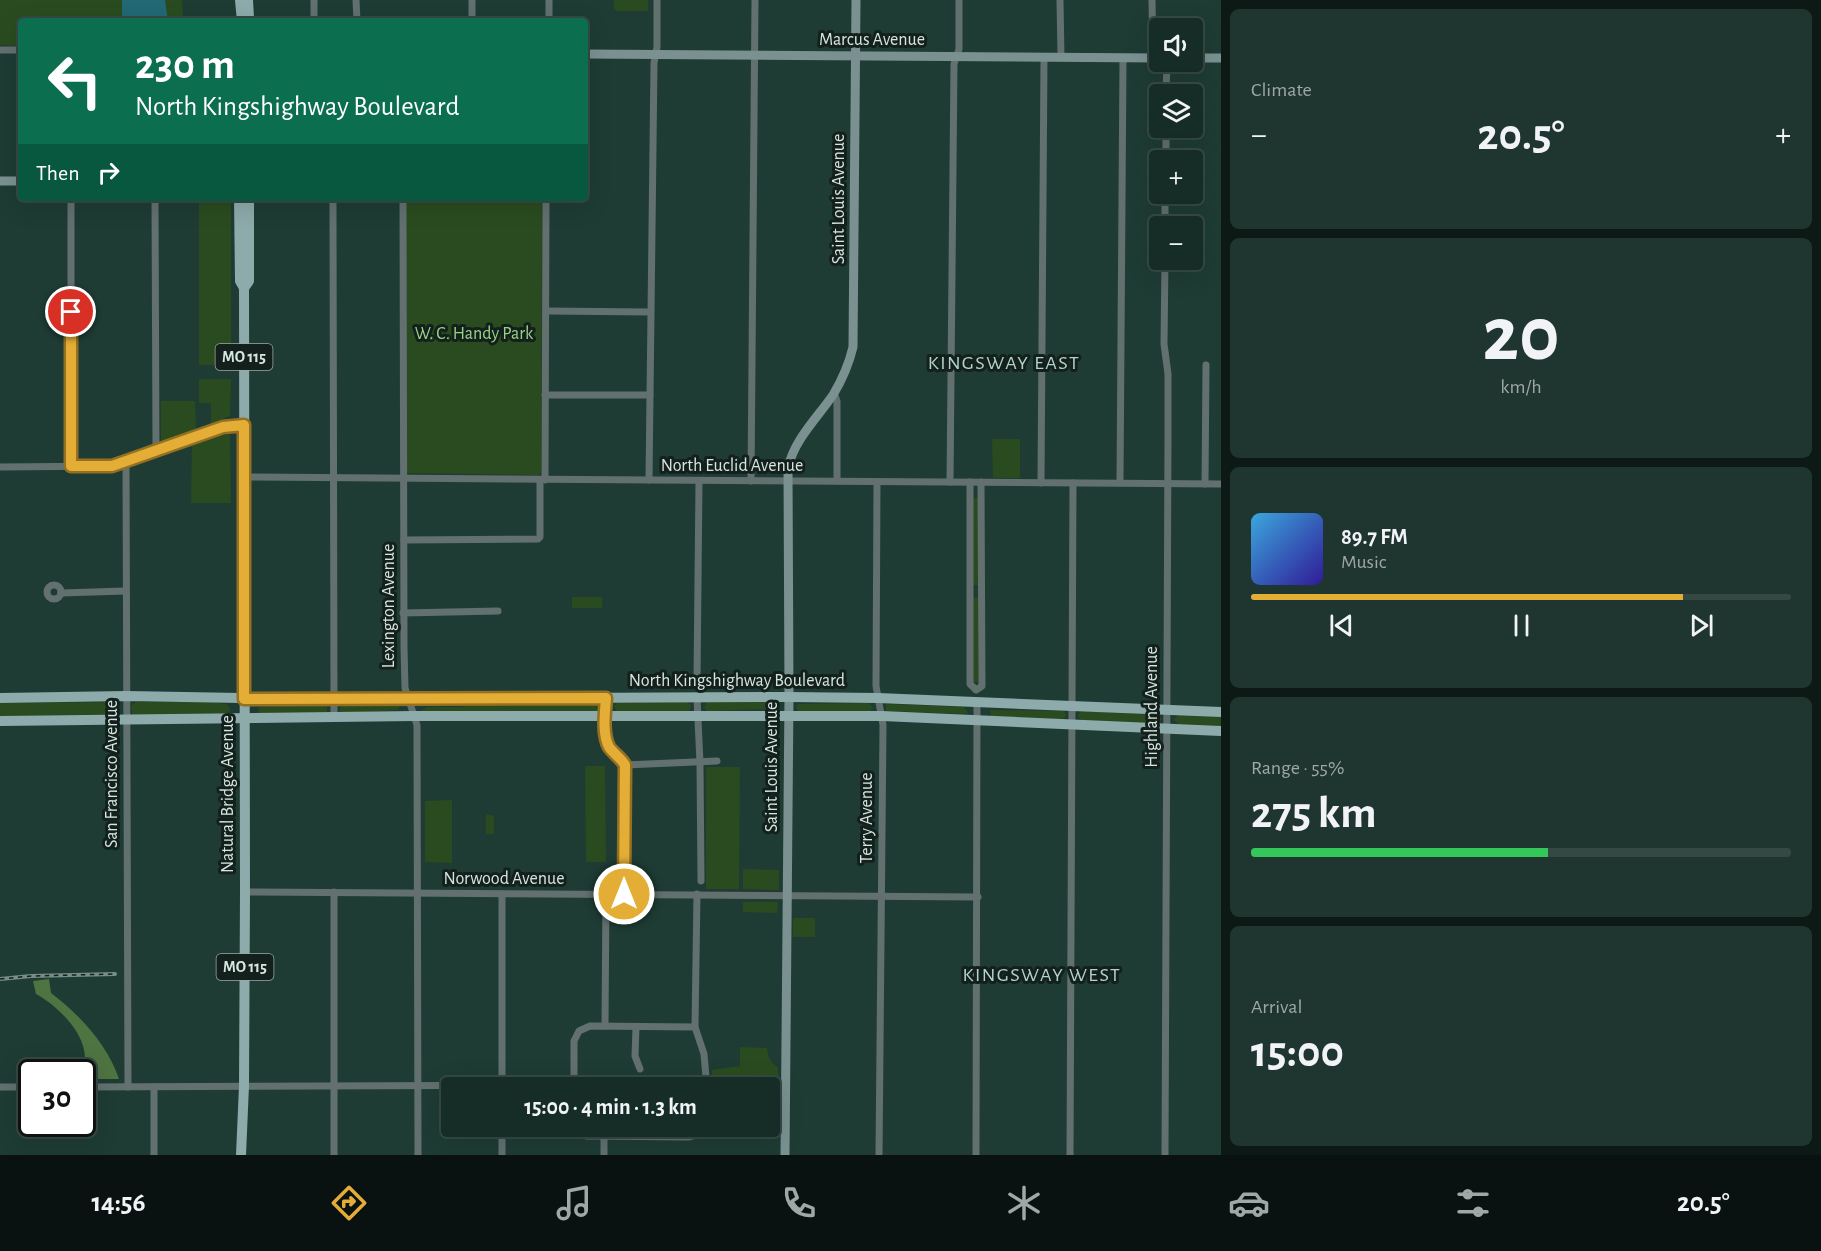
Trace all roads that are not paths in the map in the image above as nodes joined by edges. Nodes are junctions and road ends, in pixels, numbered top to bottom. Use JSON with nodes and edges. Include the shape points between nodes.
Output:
{"nodes":[{"id":1,"x":235,"y":0,"type":"edge"},
{"id":2,"x":240,"y":0,"type":"edge"},
{"id":3,"x":248,"y":0,"type":"edge"},
{"id":4,"x":314,"y":0,"type":"edge"},
{"id":5,"x":356,"y":0,"type":"edge"},
{"id":6,"x":472,"y":0,"type":"edge"},
{"id":7,"x":549,"y":0,"type":"edge"},
{"id":8,"x":657,"y":0,"type":"edge"},
{"id":9,"x":755,"y":0,"type":"edge"},
{"id":10,"x":856,"y":0,"type":"edge"},
{"id":11,"x":959,"y":0,"type":"edge"},
{"id":12,"x":1060,"y":0,"type":"edge"},
{"id":13,"x":1152,"y":0,"type":"edge"},
{"id":14,"x":236,"y":18,"type":"edge"},
{"id":15,"x":242,"y":18,"type":"edge"},
{"id":16,"x":249,"y":18,"type":"edge"},
{"id":17,"x":314,"y":18,"type":"edge"},
{"id":18,"x":357,"y":18,"type":"edge"},
{"id":19,"x":472,"y":18,"type":"edge"},
{"id":20,"x":549,"y":18,"type":"edge"},
{"id":21,"x":1153,"y":18,"type":"edge"},
{"id":22,"x":0,"y":50,"type":"edge"},
{"id":23,"x":18,"y":50,"type":"edge"},
{"id":24,"x":588,"y":54,"type":"edge"},
{"id":25,"x":655,"y":55,"type":"junction"},
{"id":26,"x":756,"y":56,"type":"junction"},
{"id":27,"x":855,"y":56,"type":"junction"},
{"id":28,"x":957,"y":57,"type":"junction"},
{"id":29,"x":1044,"y":57,"type":"junction"},
{"id":30,"x":1061,"y":57,"type":"junction"},
{"id":31,"x":1123,"y":58,"type":"junction"},
{"id":32,"x":1149,"y":58,"type":"edge"},
{"id":33,"x":1203,"y":58,"type":"edge"},
{"id":34,"x":1221,"y":58,"type":"edge"},
{"id":35,"x":0,"y":181,"type":"edge"},
{"id":36,"x":18,"y":181,"type":"edge"},
{"id":37,"x":71,"y":201,"type":"edge"},
{"id":38,"x":155,"y":201,"type":"edge"},
{"id":39,"x":239,"y":201,"type":"edge"},
{"id":40,"x":244,"y":201,"type":"edge"},
{"id":41,"x":249,"y":201,"type":"edge"},
{"id":42,"x":333,"y":201,"type":"edge"},
{"id":43,"x":403,"y":201,"type":"edge"},
{"id":44,"x":546,"y":201,"type":"edge"},
{"id":45,"x":249,"y":240,"type":"junction"},
{"id":46,"x":1164,"y":270,"type":"edge"},
{"id":47,"x":244,"y":288,"type":"junction"},
{"id":48,"x":546,"y":311,"type":"junction"},
{"id":49,"x":650,"y":312,"type":"junction"},
{"id":50,"x":1206,"y":366,"type":"dead end"},
{"id":51,"x":834,"y":393,"type":"junction"},
{"id":52,"x":545,"y":395,"type":"junction"},
{"id":53,"x":650,"y":395,"type":"junction"},
{"id":54,"x":244,"y":425,"type":"junction"},
{"id":55,"x":156,"y":451,"type":"junction"},
{"id":56,"x":126,"y":462,"type":"junction"},
{"id":57,"x":71,"y":466,"type":"junction"},
{"id":58,"x":0,"y":467,"type":"edge"},
{"id":59,"x":243,"y":477,"type":"junction"},
{"id":60,"x":333,"y":477,"type":"junction"},
{"id":61,"x":403,"y":478,"type":"junction"},
{"id":62,"x":542,"y":480,"type":"junction"},
{"id":63,"x":649,"y":480,"type":"junction"},
{"id":64,"x":699,"y":480,"type":"junction"},
{"id":65,"x":751,"y":481,"type":"junction"},
{"id":66,"x":788,"y":481,"type":"junction"},
{"id":67,"x":837,"y":481,"type":"junction"},
{"id":68,"x":876,"y":482,"type":"junction"},
{"id":69,"x":950,"y":482,"type":"junction"},
{"id":70,"x":970,"y":482,"type":"junction"},
{"id":71,"x":981,"y":482,"type":"junction"},
{"id":72,"x":1041,"y":483,"type":"junction"},
{"id":73,"x":1072,"y":483,"type":"junction"},
{"id":74,"x":1120,"y":483,"type":"junction"},
{"id":75,"x":1168,"y":483,"type":"junction"},
{"id":76,"x":1205,"y":484,"type":"junction"},
{"id":77,"x":1221,"y":484,"type":"edge"},
{"id":78,"x":404,"y":540,"type":"junction"},
{"id":79,"x":125,"y":591,"type":"junction"},
{"id":80,"x":61,"y":593,"type":"dead end"},
{"id":81,"x":498,"y":611,"type":"dead end"},
{"id":82,"x":403,"y":613,"type":"junction"},
{"id":83,"x":697,"y":681,"type":"dead end"},
{"id":84,"x":126,"y":696,"type":"junction"},
{"id":85,"x":789,"y":697,"type":"junction"},
{"id":86,"x":0,"y":698,"type":"edge"},
{"id":87,"x":408,"y":698,"type":"junction"},
{"id":88,"x":606,"y":698,"type":"junction"},
{"id":89,"x":697,"y":698,"type":"junction"},
{"id":90,"x":878,"y":698,"type":"junction"},
{"id":91,"x":244,"y":699,"type":"junction"},
{"id":92,"x":334,"y":699,"type":"junction"},
{"id":93,"x":977,"y":702,"type":"junction"},
{"id":94,"x":1072,"y":706,"type":"junction"},
{"id":95,"x":1168,"y":710,"type":"junction"},
{"id":96,"x":1221,"y":712,"type":"edge"},
{"id":97,"x":414,"y":716,"type":"junction"},
{"id":98,"x":698,"y":716,"type":"junction"},
{"id":99,"x":788,"y":716,"type":"junction"},
{"id":100,"x":882,"y":716,"type":"junction"},
{"id":101,"x":334,"y":717,"type":"junction"},
{"id":102,"x":605,"y":717,"type":"junction"},
{"id":103,"x":244,"y":718,"type":"junction"},
{"id":104,"x":127,"y":719,"type":"junction"},
{"id":105,"x":0,"y":720,"type":"edge"},
{"id":106,"x":977,"y":722,"type":"junction"},
{"id":107,"x":1072,"y":725,"type":"junction"},
{"id":108,"x":1167,"y":729,"type":"junction"},
{"id":109,"x":1221,"y":731,"type":"edge"},
{"id":110,"x":717,"y":761,"type":"dead end"},
{"id":111,"x":700,"y":763,"type":"junction"},
{"id":112,"x":625,"y":765,"type":"junction"},
{"id":113,"x":701,"y":881,"type":"dead end"},
{"id":114,"x":245,"y":892,"type":"junction"},
{"id":115,"x":334,"y":892,"type":"junction"},
{"id":116,"x":418,"y":893,"type":"junction"},
{"id":117,"x":502,"y":894,"type":"junction"},
{"id":118,"x":606,"y":894,"type":"junction"},
{"id":119,"x":624,"y":894,"type":"junction"},
{"id":120,"x":697,"y":894,"type":"junction"},
{"id":121,"x":787,"y":895,"type":"junction"},
{"id":122,"x":881,"y":896,"type":"junction"},
{"id":123,"x":978,"y":897,"type":"junction"},
{"id":124,"x":604,"y":1026,"type":"junction"},
{"id":125,"x":695,"y":1026,"type":"junction"},
{"id":126,"x":636,"y":1027,"type":"junction"},
{"id":127,"x":640,"y":1069,"type":"dead end"},
{"id":128,"x":502,"y":1077,"type":"edge"},
{"id":129,"x":574,"y":1077,"type":"edge"},
{"id":130,"x":706,"y":1077,"type":"edge"},
{"id":131,"x":334,"y":1085,"type":"junction"},
{"id":132,"x":418,"y":1085,"type":"junction"},
{"id":133,"x":441,"y":1085,"type":"edge"},
{"id":134,"x":244,"y":1086,"type":"junction"},
{"id":135,"x":0,"y":1087,"type":"edge"},
{"id":136,"x":18,"y":1087,"type":"edge"},
{"id":137,"x":96,"y":1087,"type":"edge"},
{"id":138,"x":128,"y":1087,"type":"junction"},
{"id":139,"x":154,"y":1087,"type":"junction"},
{"id":140,"x":780,"y":1098,"type":"edge"},
{"id":141,"x":785,"y":1098,"type":"junction"},
{"id":142,"x":502,"y":1137,"type":"edge"},
{"id":143,"x":604,"y":1137,"type":"edge"},
{"id":144,"x":154,"y":1155,"type":"edge"},
{"id":145,"x":241,"y":1155,"type":"edge"},
{"id":146,"x":334,"y":1155,"type":"edge"},
{"id":147,"x":418,"y":1155,"type":"edge"},
{"id":148,"x":502,"y":1155,"type":"edge"},
{"id":149,"x":604,"y":1155,"type":"edge"},
{"id":150,"x":784,"y":1155,"type":"edge"},
{"id":151,"x":879,"y":1155,"type":"edge"},
{"id":152,"x":976,"y":1155,"type":"edge"},
{"id":153,"x":1070,"y":1155,"type":"edge"},
{"id":154,"x":1165,"y":1155,"type":"edge"}],
"edges":[{"from":1,"to":14,"type":"main road"},
{"from":2,"to":15,"type":"main road"},
{"from":3,"to":16,"type":"main road"},
{"from":4,"to":17,"type":"street"},
{"from":5,"to":18,"type":"street"},
{"from":6,"to":19,"type":"street"},
{"from":7,"to":20,"type":"street"},
{"from":8,"to":25,"type":"street"},
{"from":9,"to":26,"type":"street"},
{"from":10,"to":27,"type":"street","name":"Saint Louis Avenue"},
{"from":11,"to":28,"type":"street"},
{"from":12,"to":30,"type":"street"},
{"from":13,"to":21,"type":"street"},
{"from":22,"to":23,"type":"street"},
{"from":24,"to":25,"type":"street","name":"Marcus Avenue"},
{"from":25,"to":26,"type":"street","name":"Marcus Avenue"},
{"from":25,"to":49,"type":"street"},
{"from":26,"to":27,"type":"street","name":"Marcus Avenue"},
{"from":26,"to":65,"type":"street"},
{"from":27,"to":28,"type":"street","name":"Marcus Avenue"},
{"from":27,"to":51,"type":"street","name":"Saint Louis Avenue","via":[[855,333],[848,365]]},
{"from":28,"to":29,"type":"street","name":"Marcus Avenue"},
{"from":28,"to":69,"type":"street"},
{"from":29,"to":30,"type":"street","name":"Marcus Avenue"},
{"from":29,"to":72,"type":"street"},
{"from":30,"to":31,"type":"street","name":"Marcus Avenue"},
{"from":31,"to":32,"type":"street","name":"Marcus Avenue"},
{"from":31,"to":74,"type":"street"},
{"from":33,"to":34,"type":"street"},
{"from":35,"to":36,"type":"street"},
{"from":37,"to":57,"type":"street"},
{"from":38,"to":55,"type":"street"},
{"from":39,"to":47,"type":"main road","name":"Natural Bridge Avenue","via":[[240,281]]},
{"from":40,"to":45,"type":"main road"},
{"from":41,"to":45,"type":"main road","name":"Natural Bridge Avenue","number":"MO 115"},
{"from":42,"to":60,"type":"street"},
{"from":43,"to":61,"type":"street","name":"Lexington Avenue"},
{"from":44,"to":48,"type":"street"},
{"from":45,"to":47,"type":"main road","name":"Natural Bridge Avenue","number":"MO 115","via":[[249,281]]},
{"from":46,"to":75,"type":"street","name":"Highland Avenue"},
{"from":47,"to":54,"type":"main road","name":"Natural Bridge Avenue","number":"MO 115"},
{"from":48,"to":49,"type":"street"},
{"from":48,"to":52,"type":"street"},
{"from":49,"to":53,"type":"street"},
{"from":50,"to":76,"type":"street"},
{"from":51,"to":66,"type":"street","name":"Saint Louis Avenue","via":[[794,449]]},
{"from":51,"to":67,"type":"street"},
{"from":52,"to":53,"type":"street"},
{"from":52,"to":62,"type":"street"},
{"from":53,"to":63,"type":"street"},
{"from":54,"to":55,"type":"street","via":[[223,427]]},
{"from":54,"to":59,"type":"main road","name":"Natural Bridge Avenue","number":"MO 115"},
{"from":55,"to":56,"type":"street"},
{"from":56,"to":57,"type":"street"},
{"from":56,"to":79,"type":"street","name":"San Francisco Avenue"},
{"from":57,"to":58,"type":"street"},
{"from":59,"to":60,"type":"street","name":"North Euclid Avenue"},
{"from":59,"to":91,"type":"main road","name":"Natural Bridge Avenue","number":"MO 115"},
{"from":60,"to":61,"type":"street","name":"North Euclid Avenue"},
{"from":60,"to":92,"type":"street"},
{"from":61,"to":62,"type":"street","name":"North Euclid Avenue"},
{"from":61,"to":78,"type":"street","name":"Lexington Avenue"},
{"from":62,"to":63,"type":"street","name":"North Euclid Avenue"},
{"from":62,"to":78,"type":"street","via":[[538,539]]},
{"from":63,"to":64,"type":"street","name":"North Euclid Avenue"},
{"from":64,"to":65,"type":"street","name":"North Euclid Avenue"},
{"from":64,"to":83,"type":"street"},
{"from":65,"to":66,"type":"street","name":"North Euclid Avenue"},
{"from":66,"to":67,"type":"street","name":"North Euclid Avenue"},
{"from":66,"to":85,"type":"street","name":"Saint Louis Avenue"},
{"from":67,"to":68,"type":"street","name":"North Euclid Avenue"},
{"from":68,"to":69,"type":"street","name":"North Euclid Avenue"},
{"from":68,"to":90,"type":"street","name":"Terry Avenue"},
{"from":69,"to":70,"type":"street","name":"North Euclid Avenue"},
{"from":70,"to":71,"type":"street","name":"North Euclid Avenue"},
{"from":70,"to":71,"type":"street","via":[[970,684],[976,690],[982,686]]},
{"from":71,"to":72,"type":"street","name":"North Euclid Avenue"},
{"from":72,"to":73,"type":"street","name":"North Euclid Avenue"},
{"from":73,"to":74,"type":"street","name":"North Euclid Avenue"},
{"from":73,"to":94,"type":"street"},
{"from":74,"to":75,"type":"street","name":"North Euclid Avenue"},
{"from":75,"to":76,"type":"street","name":"North Euclid Avenue"},
{"from":75,"to":95,"type":"street","name":"Highland Avenue"},
{"from":76,"to":77,"type":"street","name":"North Euclid Avenue"},
{"from":78,"to":82,"type":"street","name":"Lexington Avenue"},
{"from":79,"to":80,"type":"street"},
{"from":79,"to":84,"type":"street","name":"San Francisco Avenue"},
{"from":81,"to":82,"type":"street"},
{"from":82,"to":87,"type":"street","name":"Lexington Avenue"},
{"from":84,"to":86,"type":"main road","name":"North Kingshighway Boulevard"},
{"from":84,"to":91,"type":"main road","name":"North Kingshighway Boulevard"},
{"from":84,"to":104,"type":"street","name":"San Francisco Avenue"},
{"from":85,"to":89,"type":"main road","name":"North Kingshighway Boulevard"},
{"from":85,"to":90,"type":"main road","name":"North Kingshighway Boulevard"},
{"from":85,"to":99,"type":"street","name":"Saint Louis Avenue"},
{"from":87,"to":88,"type":"main road","name":"North Kingshighway Boulevard"},
{"from":87,"to":92,"type":"main road","name":"North Kingshighway Boulevard"},
{"from":87,"to":97,"type":"street","name":"Lexington Avenue"},
{"from":88,"to":89,"type":"main road","name":"North Kingshighway Boulevard"},
{"from":88,"to":102,"type":"street"},
{"from":89,"to":98,"type":"street"},
{"from":90,"to":93,"type":"main road","name":"North Kingshighway Boulevard"},
{"from":90,"to":100,"type":"street","name":"Terry Avenue"},
{"from":91,"to":92,"type":"main road","name":"North Kingshighway Boulevard"},
{"from":91,"to":103,"type":"main road","name":"Natural Bridge Avenue","number":"MO 115"},
{"from":92,"to":101,"type":"street"},
{"from":93,"to":94,"type":"main road","name":"North Kingshighway Boulevard"},
{"from":93,"to":106,"type":"street"},
{"from":94,"to":95,"type":"main road","name":"North Kingshighway Boulevard"},
{"from":94,"to":107,"type":"street"},
{"from":95,"to":96,"type":"main road","name":"North Kingshighway Boulevard"},
{"from":95,"to":108,"type":"street","name":"Highland Avenue"},
{"from":97,"to":101,"type":"main road","name":"North Kingshighway Boulevard"},
{"from":97,"to":102,"type":"main road","name":"North Kingshighway Boulevard"},
{"from":97,"to":116,"type":"street","name":"Lexington Avenue"},
{"from":98,"to":99,"type":"main road","name":"North Kingshighway Boulevard"},
{"from":98,"to":102,"type":"main road","name":"North Kingshighway Boulevard"},
{"from":98,"to":111,"type":"street"},
{"from":99,"to":100,"type":"main road","name":"North Kingshighway Boulevard"},
{"from":99,"to":121,"type":"street","name":"Saint Louis Avenue"},
{"from":100,"to":106,"type":"main road","name":"North Kingshighway Boulevard"},
{"from":100,"to":122,"type":"street","name":"Terry Avenue"},
{"from":101,"to":103,"type":"main road","name":"North Kingshighway Boulevard"},
{"from":102,"to":112,"type":"street","via":[[610,749]]},
{"from":103,"to":104,"type":"main road","name":"North Kingshighway Boulevard"},
{"from":103,"to":114,"type":"main road","name":"Natural Bridge Avenue","number":"MO 115"},
{"from":104,"to":105,"type":"main road","name":"North Kingshighway Boulevard"},
{"from":104,"to":138,"type":"street","name":"San Francisco Avenue"},
{"from":106,"to":107,"type":"main road","name":"North Kingshighway Boulevard"},
{"from":106,"to":123,"type":"street"},
{"from":107,"to":108,"type":"main road","name":"North Kingshighway Boulevard"},
{"from":107,"to":153,"type":"street"},
{"from":108,"to":109,"type":"main road","name":"North Kingshighway Boulevard"},
{"from":108,"to":154,"type":"street","name":"Highland Avenue"},
{"from":110,"to":111,"type":"street"},
{"from":111,"to":112,"type":"street"},
{"from":111,"to":113,"type":"street"},
{"from":112,"to":119,"type":"street"},
{"from":114,"to":115,"type":"street","name":"Norwood Avenue"},
{"from":114,"to":134,"type":"main road","name":"Natural Bridge Avenue","number":"MO 115"},
{"from":115,"to":116,"type":"street","name":"Norwood Avenue"},
{"from":115,"to":131,"type":"street"},
{"from":116,"to":117,"type":"street","name":"Norwood Avenue"},
{"from":116,"to":132,"type":"street","name":"Lexington Avenue"},
{"from":117,"to":118,"type":"street","name":"Norwood Avenue"},
{"from":117,"to":128,"type":"street"},
{"from":118,"to":119,"type":"street","name":"Norwood Avenue"},
{"from":118,"to":124,"type":"street"},
{"from":119,"to":120,"type":"street","name":"Norwood Avenue"},
{"from":120,"to":121,"type":"street","name":"Norwood Avenue"},
{"from":120,"to":125,"type":"street"},
{"from":121,"to":122,"type":"street","name":"Norwood Avenue"},
{"from":121,"to":141,"type":"street","name":"Saint Louis Avenue"},
{"from":122,"to":123,"type":"street","name":"Norwood Avenue"},
{"from":122,"to":151,"type":"street","name":"Terry Avenue"},
{"from":123,"to":152,"type":"street"},
{"from":124,"to":126,"type":"street"},
{"from":124,"to":129,"type":"street","via":[[579,1031],[574,1041]]},
{"from":125,"to":126,"type":"street"},
{"from":125,"to":130,"type":"street"},
{"from":126,"to":127,"type":"street","via":[[635,1056]]},
{"from":131,"to":132,"type":"street"},
{"from":131,"to":134,"type":"street"},
{"from":131,"to":146,"type":"street"},
{"from":132,"to":133,"type":"street"},
{"from":132,"to":147,"type":"street","name":"Lexington Avenue"},
{"from":134,"to":139,"type":"street"},
{"from":134,"to":145,"type":"main road","name":"Natural Bridge Avenue","number":"MO 115"},
{"from":135,"to":136,"type":"street"},
{"from":137,"to":138,"type":"street"},
{"from":138,"to":139,"type":"street"},
{"from":139,"to":144,"type":"street"},
{"from":140,"to":141,"type":"street"},
{"from":141,"to":150,"type":"street","name":"Saint Louis Avenue"},
{"from":142,"to":148,"type":"street"},
{"from":143,"to":149,"type":"street"}]}
